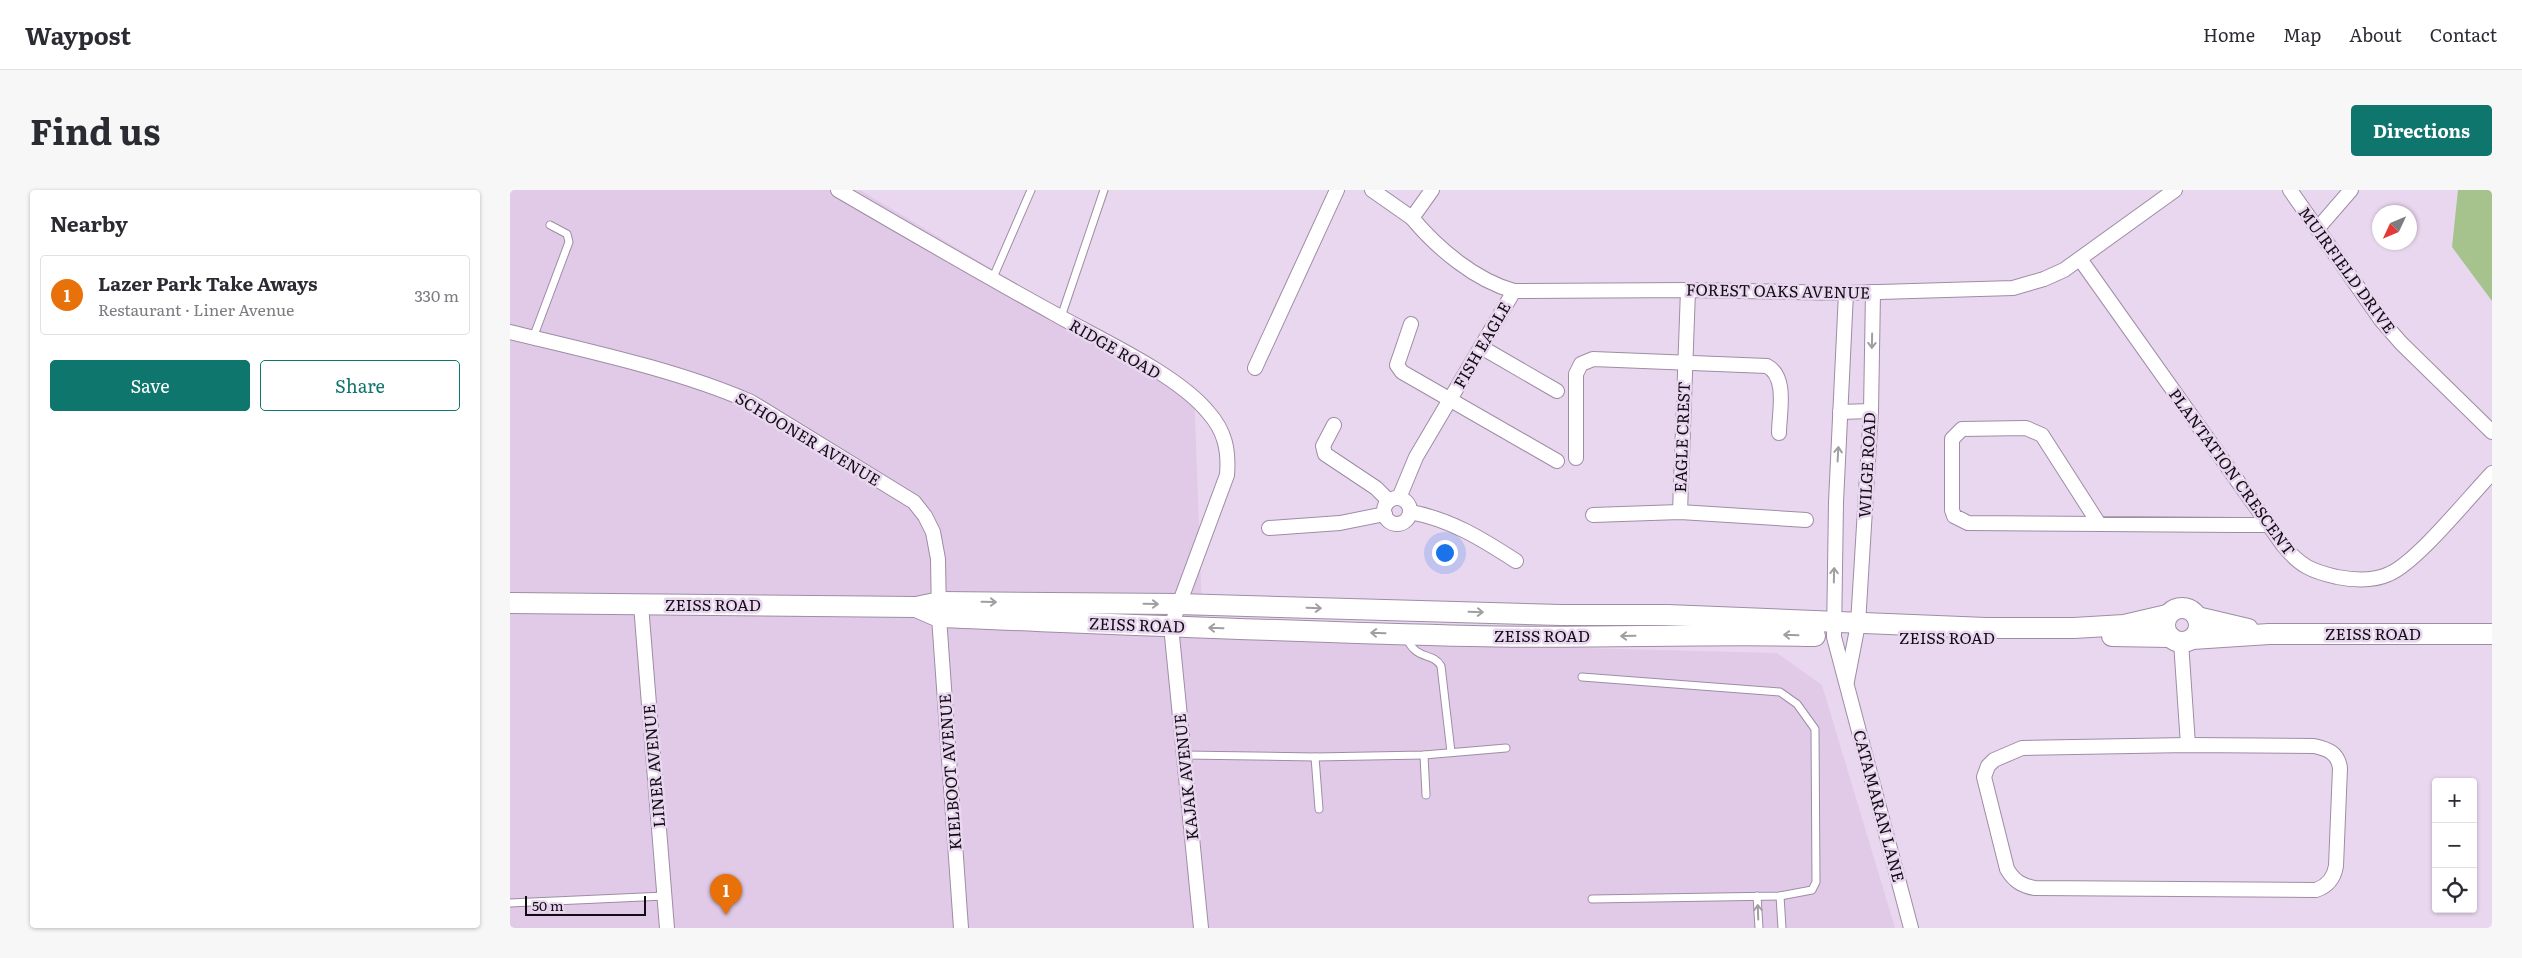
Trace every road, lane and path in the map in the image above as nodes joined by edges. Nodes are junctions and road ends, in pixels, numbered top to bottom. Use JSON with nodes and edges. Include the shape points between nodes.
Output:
{"nodes":[{"id":1,"x":838,"y":190,"type":"edge"},
{"id":2,"x":1031,"y":190,"type":"edge"},
{"id":3,"x":1104,"y":190,"type":"edge"},
{"id":4,"x":1336,"y":190,"type":"edge"},
{"id":5,"x":1372,"y":190,"type":"edge"},
{"id":6,"x":1432,"y":190,"type":"edge"},
{"id":7,"x":2175,"y":190,"type":"edge"},
{"id":8,"x":2290,"y":190,"type":"edge"},
{"id":9,"x":2351,"y":190,"type":"edge"},
{"id":10,"x":1412,"y":218,"type":"junction"},
{"id":11,"x":550,"y":225,"type":"dead end"},
{"id":12,"x":2318,"y":228,"type":"junction"},
{"id":13,"x":2080,"y":259,"type":"junction"},
{"id":14,"x":992,"y":280,"type":"junction"},
{"id":15,"x":1688,"y":290,"type":"junction"},
{"id":16,"x":1514,"y":291,"type":"junction"},
{"id":17,"x":1873,"y":292,"type":"junction"},
{"id":18,"x":1846,"y":293,"type":"junction"},
{"id":19,"x":1060,"y":317,"type":"junction"},
{"id":20,"x":1411,"y":324,"type":"dead end"},
{"id":21,"x":510,"y":332,"type":"edge"},
{"id":22,"x":533,"y":338,"type":"junction"},
{"id":23,"x":1481,"y":347,"type":"junction"},
{"id":24,"x":1685,"y":362,"type":"junction"},
{"id":25,"x":1255,"y":368,"type":"dead end"},
{"id":26,"x":1557,"y":391,"type":"dead end"},
{"id":27,"x":1450,"y":399,"type":"junction"},
{"id":28,"x":1870,"y":411,"type":"junction"},
{"id":29,"x":1840,"y":412,"type":"junction"},
{"id":30,"x":1334,"y":425,"type":"dead end"},
{"id":31,"x":2492,"y":432,"type":"edge"},
{"id":32,"x":1779,"y":434,"type":"dead end"},
{"id":33,"x":1576,"y":458,"type":"dead end"},
{"id":34,"x":1557,"y":461,"type":"dead end"},
{"id":35,"x":2492,"y":473,"type":"edge"},
{"id":36,"x":1391,"y":504,"type":"junction"},
{"id":37,"x":1410,"y":512,"type":"junction"},
{"id":38,"x":1680,"y":512,"type":"junction"},
{"id":39,"x":1592,"y":514,"type":"dead end"},
{"id":40,"x":1806,"y":520,"type":"dead end"},
{"id":41,"x":2099,"y":524,"type":"junction"},
{"id":42,"x":2269,"y":525,"type":"junction"},
{"id":43,"x":1269,"y":528,"type":"dead end"},
{"id":44,"x":1516,"y":561,"type":"dead end"},
{"id":45,"x":510,"y":603,"type":"edge"},
{"id":46,"x":1178,"y":604,"type":"junction"},
{"id":47,"x":641,"y":605,"type":"junction"},
{"id":48,"x":940,"y":609,"type":"junction"},
{"id":49,"x":2167,"y":615,"type":"junction"},
{"id":50,"x":2198,"y":617,"type":"junction"},
{"id":51,"x":1171,"y":626,"type":"junction"},
{"id":52,"x":1834,"y":630,"type":"junction"},
{"id":53,"x":1856,"y":630,"type":"junction"},
{"id":54,"x":2487,"y":632,"type":"edge"},
{"id":55,"x":1405,"y":634,"type":"junction"},
{"id":56,"x":2270,"y":634,"type":"junction"},
{"id":57,"x":2181,"y":639,"type":"junction"},
{"id":58,"x":1582,"y":676,"type":"dead end"},
{"id":59,"x":1847,"y":684,"type":"junction"},
{"id":60,"x":2188,"y":745,"type":"junction"},
{"id":61,"x":1506,"y":748,"type":"dead end"},
{"id":62,"x":1451,"y":752,"type":"junction"},
{"id":63,"x":1184,"y":755,"type":"junction"},
{"id":64,"x":1424,"y":755,"type":"junction"},
{"id":65,"x":1315,"y":757,"type":"junction"},
{"id":66,"x":1426,"y":794,"type":"dead end"},
{"id":67,"x":1319,"y":809,"type":"dead end"},
{"id":68,"x":665,"y":896,"type":"junction"},
{"id":69,"x":1757,"y":896,"type":"junction"},
{"id":70,"x":1780,"y":896,"type":"junction"},
{"id":71,"x":1592,"y":899,"type":"dead end"},
{"id":72,"x":510,"y":903,"type":"edge"},
{"id":73,"x":668,"y":928,"type":"edge"},
{"id":74,"x":961,"y":928,"type":"edge"},
{"id":75,"x":1201,"y":928,"type":"edge"},
{"id":76,"x":1759,"y":928,"type":"edge"},
{"id":77,"x":1782,"y":928,"type":"edge"},
{"id":78,"x":1911,"y":928,"type":"edge"}],
"edges":[{"from":1,"to":14,"type":"street","name":"RIDGE ROAD"},
{"from":2,"to":14,"type":"lane"},
{"from":3,"to":19,"type":"lane"},
{"from":4,"to":25,"type":"street"},
{"from":5,"to":10,"type":"street","name":"FOREST OAKS AVENUE"},
{"from":6,"to":10,"type":"street"},
{"from":7,"to":13,"type":"street","name":"FOREST OAKS AVENUE"},
{"from":8,"to":12,"type":"street","name":"MUIRFIELD DRIVE"},
{"from":9,"to":12,"type":"street"},
{"from":10,"to":16,"type":"street","name":"FOREST OAKS AVENUE","via":[[1444,250],[1492,283]]},
{"from":11,"to":22,"type":"lane","via":[[566,234],[569,242]]},
{"from":12,"to":31,"type":"street","name":"MUIRFIELD DRIVE","via":[[2388,328]]},
{"from":13,"to":17,"type":"street","name":"FOREST OAKS AVENUE","via":[[2044,279],[2013,288]]},
{"from":13,"to":42,"type":"street","name":"PLANTATION CRESCENT"},
{"from":14,"to":19,"type":"street","name":"RIDGE ROAD"},
{"from":15,"to":16,"type":"street","name":"FOREST OAKS AVENUE"},
{"from":15,"to":18,"type":"street","name":"FOREST OAKS AVENUE"},
{"from":15,"to":24,"type":"street","name":"EAGLE CREST"},
{"from":16,"to":23,"type":"street","name":"FISH EAGLE"},
{"from":17,"to":18,"type":"street","name":"FOREST OAKS AVENUE"},
{"from":17,"to":28,"type":"street","name":"WILGE ROAD","one_way":true},
{"from":18,"to":29,"type":"street","name":"WILGE ROAD"},
{"from":19,"to":46,"type":"street","name":"RIDGE ROAD","via":[[1127,354],[1194,398],[1209,412],[1226,442],[1227,475]]},
{"from":20,"to":27,"type":"street","name":"FISH EAGLE","via":[[1397,364],[1402,372]]},
{"from":21,"to":22,"type":"street","name":"SCHOONER AVENUE"},
{"from":22,"to":48,"type":"street","name":"SCHOONER AVENUE","via":[[726,391],[781,419],[914,502],[933,532],[938,559]]},
{"from":23,"to":26,"type":"street"},
{"from":23,"to":27,"type":"street","name":"FISH EAGLE"},
{"from":24,"to":32,"type":"street","name":"EAGLE CREST","via":[[1767,366],[1774,370],[1780,382]]},
{"from":24,"to":33,"type":"street","name":"EAGLE CREST","via":[[1593,359],[1581,364],[1576,374]]},
{"from":24,"to":38,"type":"street","name":"EAGLE CREST"},
{"from":27,"to":34,"type":"street","name":"FISH EAGLE"},
{"from":27,"to":36,"type":"street","name":"FISH EAGLE"},
{"from":28,"to":29,"type":"street"},
{"from":28,"to":53,"type":"street","name":"WILGE ROAD"},
{"from":52,"to":29,"type":"street","name":"WILGE ROAD","one_way":true},
{"from":30,"to":36,"type":"street","via":[[1323,446],[1325,454],[1376,488]]},
{"from":35,"to":42,"type":"street","name":"PLANTATION CRESCENT","via":[[2413,557],[2388,574],[2361,579],[2318,573],[2296,560]]},
{"from":36,"to":37,"type":"street","via":[[1407,503]]},
{"from":36,"to":37,"type":"street","via":[[1387,518],[1396,524],[1405,521]]},
{"from":36,"to":43,"type":"street","via":[[1340,523]]},
{"from":37,"to":44,"type":"street","via":[[1458,526]]},
{"from":38,"to":39,"type":"street","name":"EAGLE CREST"},
{"from":38,"to":40,"type":"street","name":"EAGLE CREST"},
{"from":41,"to":41,"type":"street","via":[[1968,523],[1960,520],[1952,510],[1952,439],[1962,429],[2026,428],[2042,435]]},
{"from":41,"to":42,"type":"street"},
{"from":45,"to":47,"type":"street","name":"ZEISS ROAD"},
{"from":48,"to":46,"type":"street","name":"ZEISS ROAD","one_way":true},
{"from":46,"to":51,"type":"street","name":"RIDGE ROAD"},
{"from":46,"to":52,"type":"street","name":"ZEISS ROAD","one_way":true,"via":[[1667,615]]},
{"from":47,"to":48,"type":"street","name":"ZEISS ROAD"},
{"from":47,"to":68,"type":"street","name":"LINER AVENUE"},
{"from":48,"to":51,"type":"street","name":"ZEISS ROAD"},
{"from":48,"to":74,"type":"street","name":"KIELBOOT AVENUE"},
{"from":49,"to":50,"type":"street","via":[[2183,607]]},
{"from":49,"to":53,"type":"street","name":"ZEISS ROAD","via":[[2124,625],[2074,628]]},
{"from":49,"to":57,"type":"street","via":[[2164,626]]},
{"from":50,"to":56,"type":"street","name":"ZEISS ROAD"},
{"from":50,"to":57,"type":"street","via":[[2199,629]]},
{"from":55,"to":51,"type":"street","name":"ZEISS ROAD","one_way":true},
{"from":51,"to":63,"type":"street","name":"KAJAK AVENUE"},
{"from":52,"to":53,"type":"street","name":"ZEISS ROAD"},
{"from":52,"to":55,"type":"street","name":"ZEISS ROAD","one_way":true,"via":[[1752,634]]},
{"from":52,"to":59,"type":"street","name":"CATAMARAN LANE"},
{"from":53,"to":57,"type":"street","name":"ZEISS ROAD"},
{"from":53,"to":59,"type":"street","name":"CATAMARAN LANE"},
{"from":54,"to":56,"type":"street","name":"ZEISS ROAD"},
{"from":55,"to":62,"type":"lane","via":[[1417,654],[1439,662],[1441,666]]},
{"from":56,"to":57,"type":"street","name":"ZEISS ROAD"},
{"from":57,"to":60,"type":"street"},
{"from":58,"to":70,"type":"lane","via":[[1780,692],[1797,704],[1815,730],[1816,882],[1812,890]]},
{"from":59,"to":78,"type":"street","name":"CATAMARAN LANE"},
{"from":60,"to":60,"type":"street","via":[[2314,746],[2336,755],[2340,768],[2336,866],[2324,888],[2035,888],[2026,887],[2012,877],[2007,869],[1984,778],[1994,760],[2022,748]]},
{"from":61,"to":62,"type":"lane"},
{"from":62,"to":64,"type":"lane"},
{"from":63,"to":65,"type":"lane"},
{"from":63,"to":75,"type":"street","name":"KAJAK AVENUE"},
{"from":64,"to":65,"type":"lane"},
{"from":64,"to":66,"type":"lane"},
{"from":65,"to":67,"type":"lane"},
{"from":68,"to":72,"type":"lane"},
{"from":68,"to":73,"type":"street","name":"LINER AVENUE"},
{"from":69,"to":70,"type":"lane"},
{"from":69,"to":71,"type":"lane"},
{"from":76,"to":69,"type":"lane","one_way":true},
{"from":70,"to":77,"type":"lane"}]}
